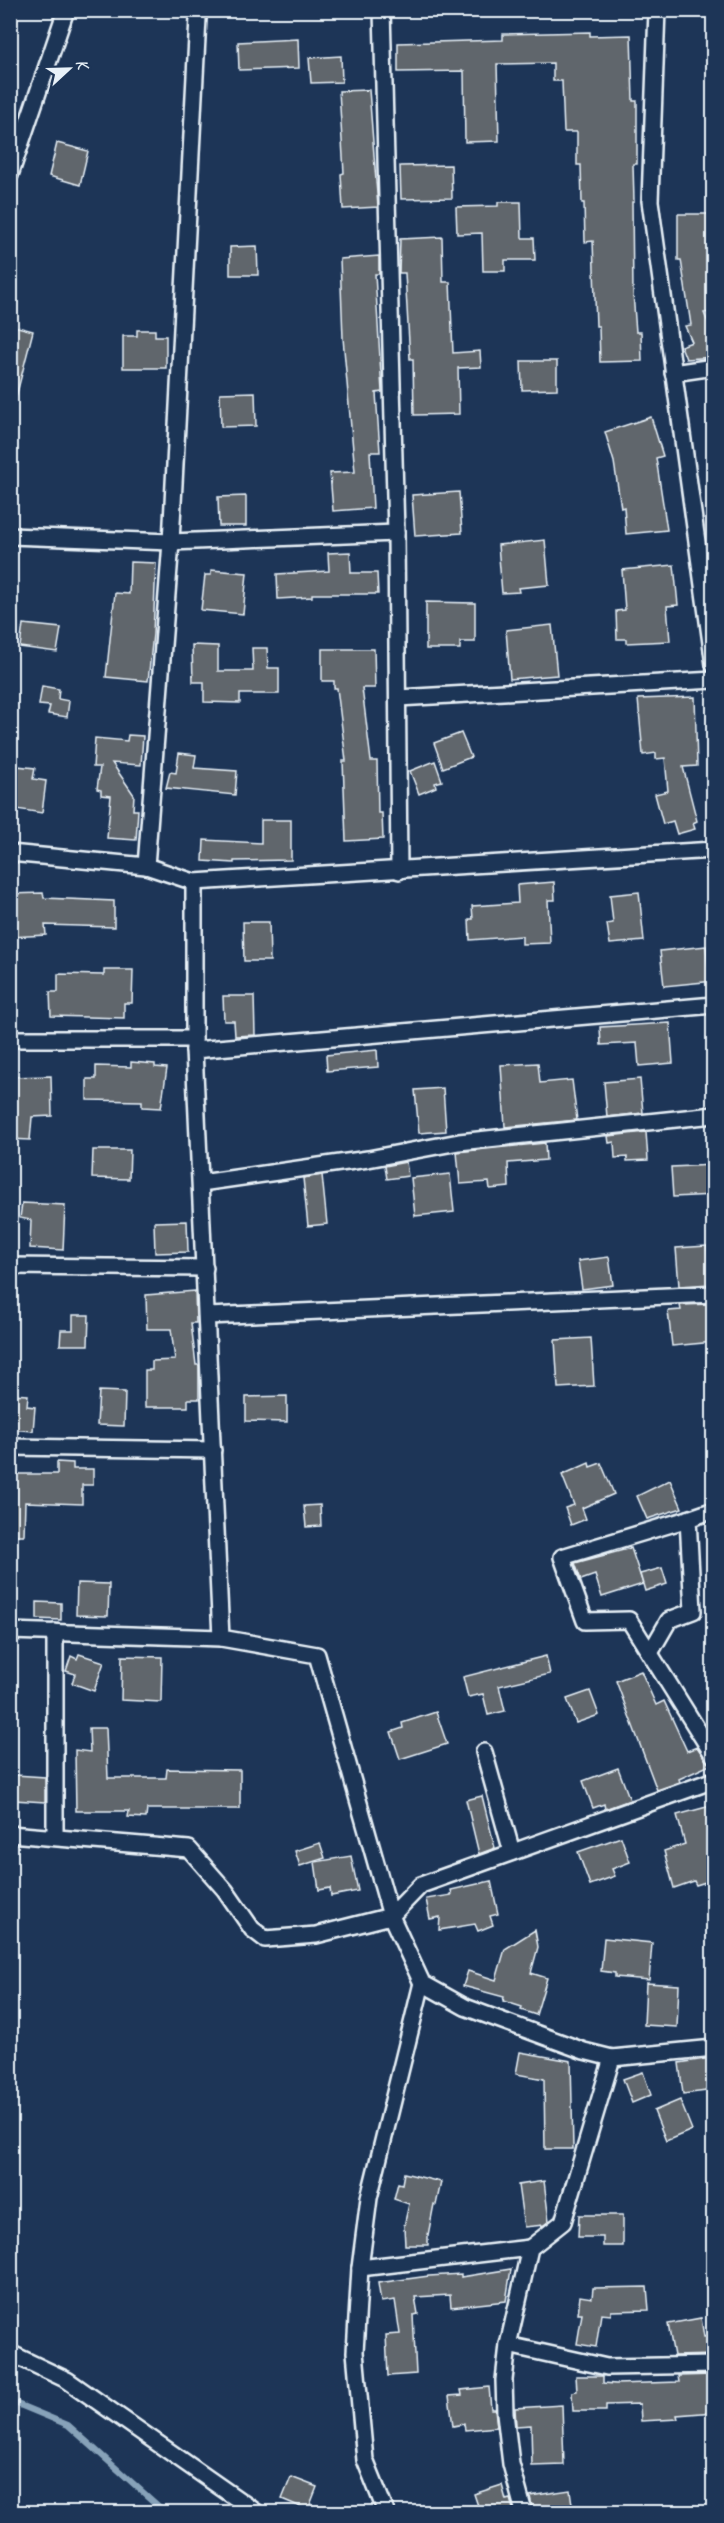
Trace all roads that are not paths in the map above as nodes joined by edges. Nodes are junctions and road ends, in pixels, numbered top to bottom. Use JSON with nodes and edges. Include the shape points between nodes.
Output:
{"nodes":[{"id":1,"x":66,"y":10,"type":"edge"},
{"id":2,"x":382,"y":10,"type":"edge"},
{"id":3,"x":657,"y":10,"type":"edge"},
{"id":4,"x":198,"y":18,"type":"dead end"},
{"id":5,"x":10,"y":175,"type":"edge"},
{"id":6,"x":714,"y":367,"type":"edge"},
{"id":7,"x":674,"y":373,"type":"junction"},
{"id":8,"x":396,"y":533,"type":"junction"},
{"id":9,"x":10,"y":536,"type":"edge"},
{"id":10,"x":171,"y":542,"type":"junction"},
{"id":11,"x":706,"y":558,"type":"edge"},
{"id":12,"x":714,"y":665,"type":"edge"},
{"id":13,"x":714,"y":680,"type":"edge"},
{"id":14,"x":398,"y":698,"type":"junction"},
{"id":15,"x":714,"y":850,"type":"edge"},
{"id":16,"x":10,"y":853,"type":"edge"},
{"id":17,"x":146,"y":866,"type":"junction"},
{"id":18,"x":399,"y":871,"type":"junction"},
{"id":19,"x":194,"y":882,"type":"junction"},
{"id":20,"x":714,"y":1005,"type":"edge"},
{"id":21,"x":10,"y":1039,"type":"edge"},
{"id":22,"x":194,"y":1045,"type":"junction"},
{"id":23,"x":714,"y":1115,"type":"edge"},
{"id":24,"x":201,"y":1183,"type":"junction"},
{"id":25,"x":10,"y":1266,"type":"edge"},
{"id":26,"x":205,"y":1268,"type":"junction"},
{"id":27,"x":714,"y":1294,"type":"edge"},
{"id":28,"x":208,"y":1316,"type":"junction"},
{"id":29,"x":10,"y":1447,"type":"edge"},
{"id":30,"x":213,"y":1450,"type":"junction"},
{"id":31,"x":714,"y":1510,"type":"edge"},
{"id":32,"x":688,"y":1519,"type":"junction"},
{"id":33,"x":10,"y":1631,"type":"edge"},
{"id":34,"x":55,"y":1632,"type":"junction"},
{"id":35,"x":221,"y":1638,"type":"junction"},
{"id":36,"x":650,"y":1653,"type":"junction"},
{"id":37,"x":484,"y":1752,"type":"dead end"},
{"id":38,"x":714,"y":1756,"type":"edge"},
{"id":39,"x":714,"y":1780,"type":"edge"},
{"id":40,"x":10,"y":1834,"type":"edge"},
{"id":41,"x":55,"y":1837,"type":"junction"},
{"id":42,"x":512,"y":1852,"type":"junction"},
{"id":43,"x":391,"y":1916,"type":"junction"},
{"id":44,"x":422,"y":1983,"type":"junction"},
{"id":45,"x":714,"y":2048,"type":"edge"},
{"id":46,"x":612,"y":2058,"type":"junction"},
{"id":47,"x":530,"y":2248,"type":"junction"},
{"id":48,"x":360,"y":2268,"type":"junction"},
{"id":49,"x":508,"y":2345,"type":"junction"},
{"id":50,"x":10,"y":2353,"type":"edge"},
{"id":51,"x":714,"y":2366,"type":"edge"},
{"id":52,"x":256,"y":2512,"type":"edge"},
{"id":53,"x":386,"y":2512,"type":"edge"},
{"id":54,"x":524,"y":2512,"type":"edge"}],
"edges":[{"from":1,"to":5,"type":"street"},
{"from":2,"to":8,"type":"street"},
{"from":3,"to":7,"type":"street","via":[[650,201]]},
{"from":4,"to":10,"type":"street"},
{"from":6,"to":7,"type":"street"},
{"from":7,"to":11,"type":"street"},
{"from":8,"to":10,"type":"street"},
{"from":8,"to":14,"type":"street"},
{"from":9,"to":10,"type":"street"},
{"from":10,"to":17,"type":"street"},
{"from":11,"to":12,"type":"street"},
{"from":13,"to":14,"type":"street"},
{"from":14,"to":18,"type":"street"},
{"from":15,"to":18,"type":"street"},
{"from":16,"to":17,"type":"street"},
{"from":17,"to":19,"type":"street"},
{"from":18,"to":19,"type":"street"},
{"from":19,"to":22,"type":"street"},
{"from":20,"to":22,"type":"street"},
{"from":21,"to":22,"type":"street"},
{"from":22,"to":24,"type":"street"},
{"from":23,"to":24,"type":"street","via":[[459,1142]]},
{"from":24,"to":26,"type":"street"},
{"from":25,"to":26,"type":"street"},
{"from":26,"to":28,"type":"street"},
{"from":27,"to":28,"type":"street"},
{"from":28,"to":30,"type":"street"},
{"from":29,"to":30,"type":"street"},
{"from":30,"to":35,"type":"street"},
{"from":31,"to":32,"type":"street"},
{"from":32,"to":36,"type":"street","via":[[693,1611],[669,1620]]},
{"from":32,"to":36,"type":"street","via":[[562,1557],[585,1621],[629,1620]]},
{"from":33,"to":34,"type":"street"},
{"from":34,"to":35,"type":"street"},
{"from":34,"to":41,"type":"street"},
{"from":35,"to":43,"type":"street","via":[[317,1655]]},
{"from":36,"to":38,"type":"street"},
{"from":37,"to":42,"type":"street"},
{"from":39,"to":42,"type":"street"},
{"from":40,"to":41,"type":"street"},
{"from":41,"to":43,"type":"street","via":[[189,1849],[252,1929],[265,1939],[315,1935]]},
{"from":42,"to":43,"type":"street","via":[[421,1885]]},
{"from":43,"to":44,"type":"street"},
{"from":44,"to":46,"type":"street","via":[[465,2007]]},
{"from":44,"to":48,"type":"street","via":[[369,2198]]},
{"from":45,"to":46,"type":"street"},
{"from":46,"to":47,"type":"street","via":[[563,2222]]},
{"from":47,"to":48,"type":"street"},
{"from":47,"to":49,"type":"street"},
{"from":48,"to":53,"type":"street","via":[[355,2352],[365,2460]]},
{"from":49,"to":51,"type":"street","via":[[607,2367]]},
{"from":49,"to":54,"type":"street","via":[[505,2413],[511,2464]]},
{"from":50,"to":52,"type":"street","via":[[67,2380]]}]}
